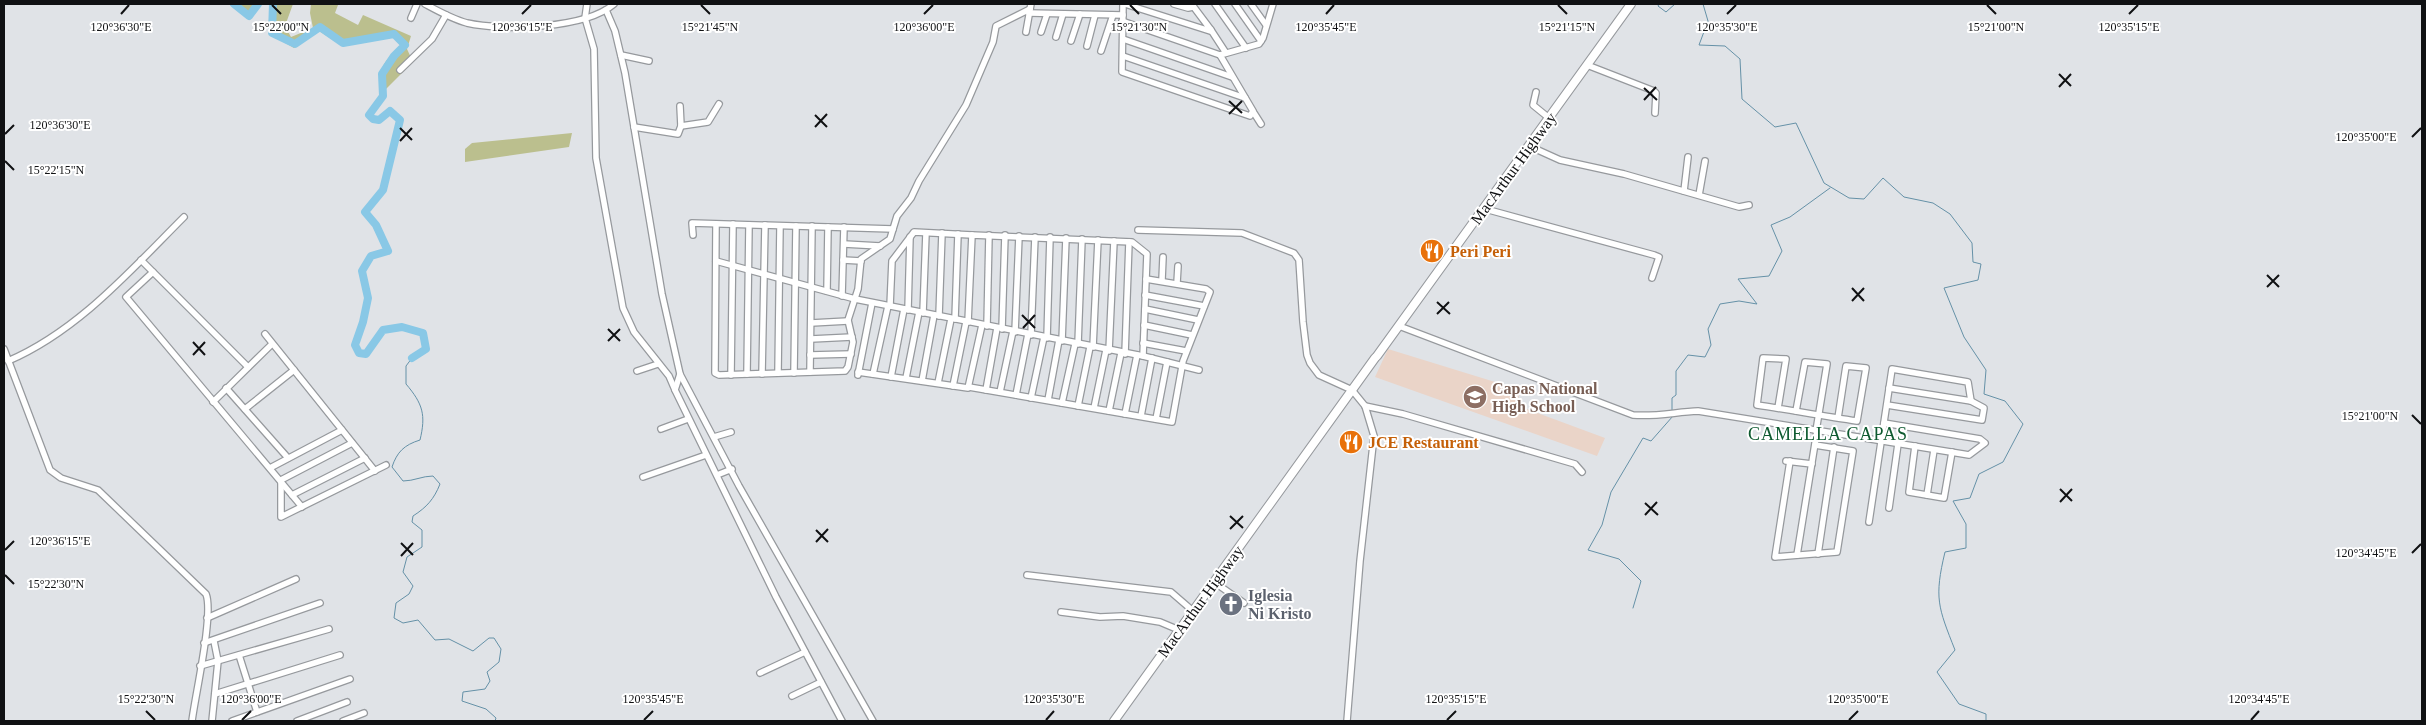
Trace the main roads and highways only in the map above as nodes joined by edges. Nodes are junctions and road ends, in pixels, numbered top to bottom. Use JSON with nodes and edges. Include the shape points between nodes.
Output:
{"nodes":[{"id":1,"x":1631,"y":4,"type":"edge"},
{"id":2,"x":1519,"y":160,"type":"junction"},
{"id":3,"x":1465,"y":234,"type":"junction"},
{"id":4,"x":1114,"y":721,"type":"edge"}],
"edges":[{"from":1,"to":2,"type":"highway","name":"MacArthur Highway"},
{"from":2,"to":3,"type":"highway","name":"MacArthur Highway"},
{"from":2,"to":3,"type":"highway","via":[[1515,174],[1489,210]]},
{"from":3,"to":4,"type":"highway","name":"MacArthur Highway"}]}
